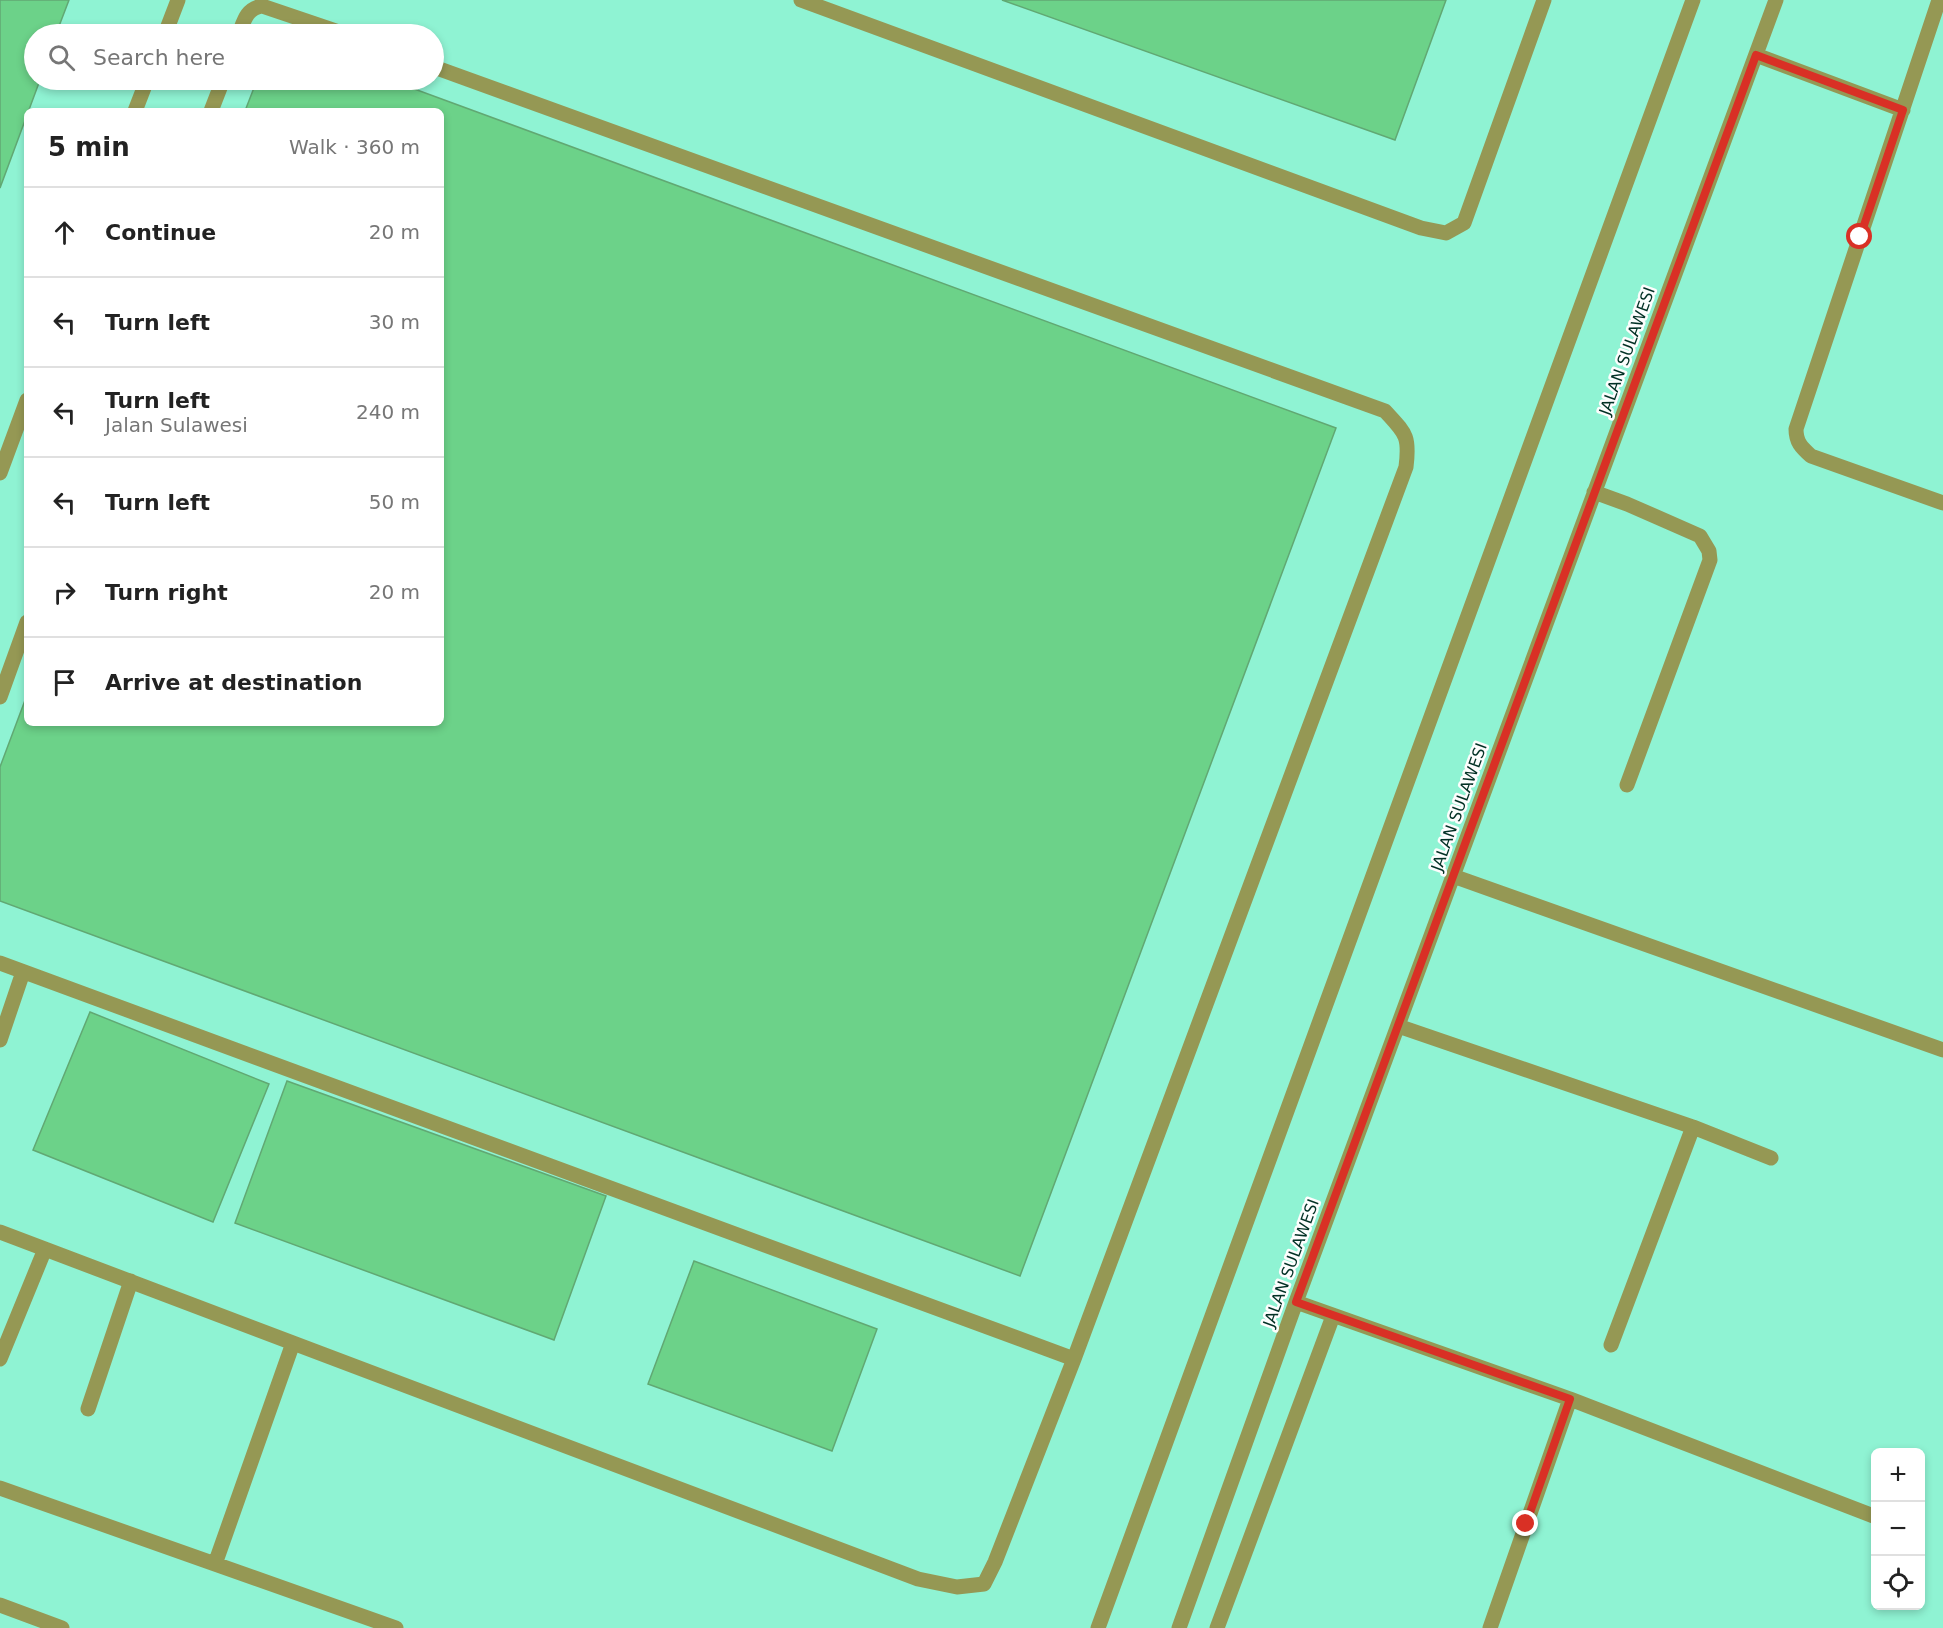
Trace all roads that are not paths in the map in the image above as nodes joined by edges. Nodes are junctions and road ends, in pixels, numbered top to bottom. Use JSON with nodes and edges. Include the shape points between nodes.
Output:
{"nodes":[{"id":1,"x":178,"y":0,"type":"edge"},
{"id":2,"x":801,"y":0,"type":"edge"},
{"id":3,"x":1544,"y":0,"type":"edge"},
{"id":4,"x":1693,"y":0,"type":"edge"},
{"id":5,"x":1776,"y":0,"type":"edge"},
{"id":6,"x":1939,"y":0,"type":"edge"},
{"id":7,"x":169,"y":24,"type":"edge"},
{"id":8,"x":243,"y":24,"type":"edge"},
{"id":9,"x":315,"y":24,"type":"edge"},
{"id":10,"x":1756,"y":55,"type":"junction"},
{"id":11,"x":444,"y":70,"type":"edge"},
{"id":12,"x":143,"y":90,"type":"edge"},
{"id":13,"x":219,"y":90,"type":"edge"},
{"id":14,"x":136,"y":108,"type":"edge"},
{"id":15,"x":212,"y":108,"type":"edge"},
{"id":16,"x":1903,"y":110,"type":"junction"},
{"id":17,"x":24,"y":408,"type":"edge"},
{"id":18,"x":0,"y":472,"type":"edge"},
{"id":19,"x":1594,"y":492,"type":"junction"},
{"id":20,"x":1943,"y":503,"type":"edge"},
{"id":21,"x":24,"y":630,"type":"edge"},
{"id":22,"x":0,"y":697,"type":"edge"},
{"id":23,"x":1627,"y":784,"type":"dead end"},
{"id":24,"x":1453,"y":876,"type":"junction"},
{"id":25,"x":0,"y":963,"type":"edge"},
{"id":26,"x":23,"y":972,"type":"junction"},
{"id":27,"x":1398,"y":1026,"type":"junction"},
{"id":28,"x":0,"y":1040,"type":"edge"},
{"id":29,"x":1943,"y":1050,"type":"edge"},
{"id":30,"x":1693,"y":1126,"type":"junction"},
{"id":31,"x":1771,"y":1158,"type":"dead end"},
{"id":32,"x":0,"y":1232,"type":"edge"},
{"id":33,"x":45,"y":1249,"type":"junction"},
{"id":34,"x":131,"y":1281,"type":"junction"},
{"id":35,"x":1296,"y":1302,"type":"junction"},
{"id":36,"x":1334,"y":1316,"type":"junction"},
{"id":37,"x":293,"y":1343,"type":"junction"},
{"id":38,"x":1611,"y":1345,"type":"dead end"},
{"id":39,"x":0,"y":1359,"type":"edge"},
{"id":40,"x":1074,"y":1359,"type":"junction"},
{"id":41,"x":1570,"y":1399,"type":"junction"},
{"id":42,"x":88,"y":1409,"type":"dead end"},
{"id":43,"x":0,"y":1488,"type":"edge"},
{"id":44,"x":1871,"y":1515,"type":"edge"},
{"id":45,"x":215,"y":1564,"type":"junction"},
{"id":46,"x":0,"y":1605,"type":"edge"},
{"id":47,"x":62,"y":1628,"type":"edge"},
{"id":48,"x":396,"y":1628,"type":"edge"},
{"id":49,"x":1098,"y":1628,"type":"edge"},
{"id":50,"x":1179,"y":1628,"type":"edge"},
{"id":51,"x":1217,"y":1628,"type":"edge"},
{"id":52,"x":1490,"y":1628,"type":"edge"}],
"edges":[{"from":1,"to":7,"type":"street"},
{"from":2,"to":3,"type":"street","via":[[1421,228],[1446,233],[1464,223]]},
{"from":4,"to":49,"type":"street"},
{"from":5,"to":10,"type":"street","name":"JALAN SULAWESI"},
{"from":6,"to":16,"type":"street"},
{"from":8,"to":9,"type":"street","via":[[250,10],[262,6]]},
{"from":10,"to":16,"type":"street"},
{"from":10,"to":19,"type":"street","name":"JALAN SULAWESI"},
{"from":11,"to":40,"type":"street","via":[[1385,411],[1406,434],[1406,466]]},
{"from":12,"to":14,"type":"street"},
{"from":13,"to":15,"type":"street"},
{"from":16,"to":20,"type":"street","via":[[1796,438],[1811,456]]},
{"from":17,"to":18,"type":"street"},
{"from":19,"to":23,"type":"street","via":[[1700,536],[1709,551],[1710,561]]},
{"from":19,"to":24,"type":"street","name":"JALAN SULAWESI"},
{"from":21,"to":22,"type":"street"},
{"from":24,"to":27,"type":"street","name":"JALAN SULAWESI"},
{"from":24,"to":29,"type":"street"},
{"from":25,"to":26,"type":"street"},
{"from":26,"to":28,"type":"street"},
{"from":26,"to":40,"type":"street"},
{"from":27,"to":30,"type":"street"},
{"from":27,"to":35,"type":"street","name":"JALAN SULAWESI"},
{"from":30,"to":31,"type":"street"},
{"from":30,"to":38,"type":"street"},
{"from":32,"to":33,"type":"street"},
{"from":33,"to":34,"type":"street"},
{"from":33,"to":39,"type":"street"},
{"from":34,"to":37,"type":"street"},
{"from":34,"to":42,"type":"street"},
{"from":35,"to":36,"type":"street"},
{"from":35,"to":50,"type":"street","name":"JALAN SULAWESI"},
{"from":36,"to":41,"type":"street"},
{"from":36,"to":51,"type":"street"},
{"from":37,"to":40,"type":"street","via":[[918,1579],[957,1587],[984,1584],[992,1569]]},
{"from":37,"to":45,"type":"street"},
{"from":41,"to":44,"type":"street"},
{"from":41,"to":52,"type":"street"},
{"from":43,"to":45,"type":"street"},
{"from":45,"to":48,"type":"street"},
{"from":46,"to":47,"type":"street"}]}
